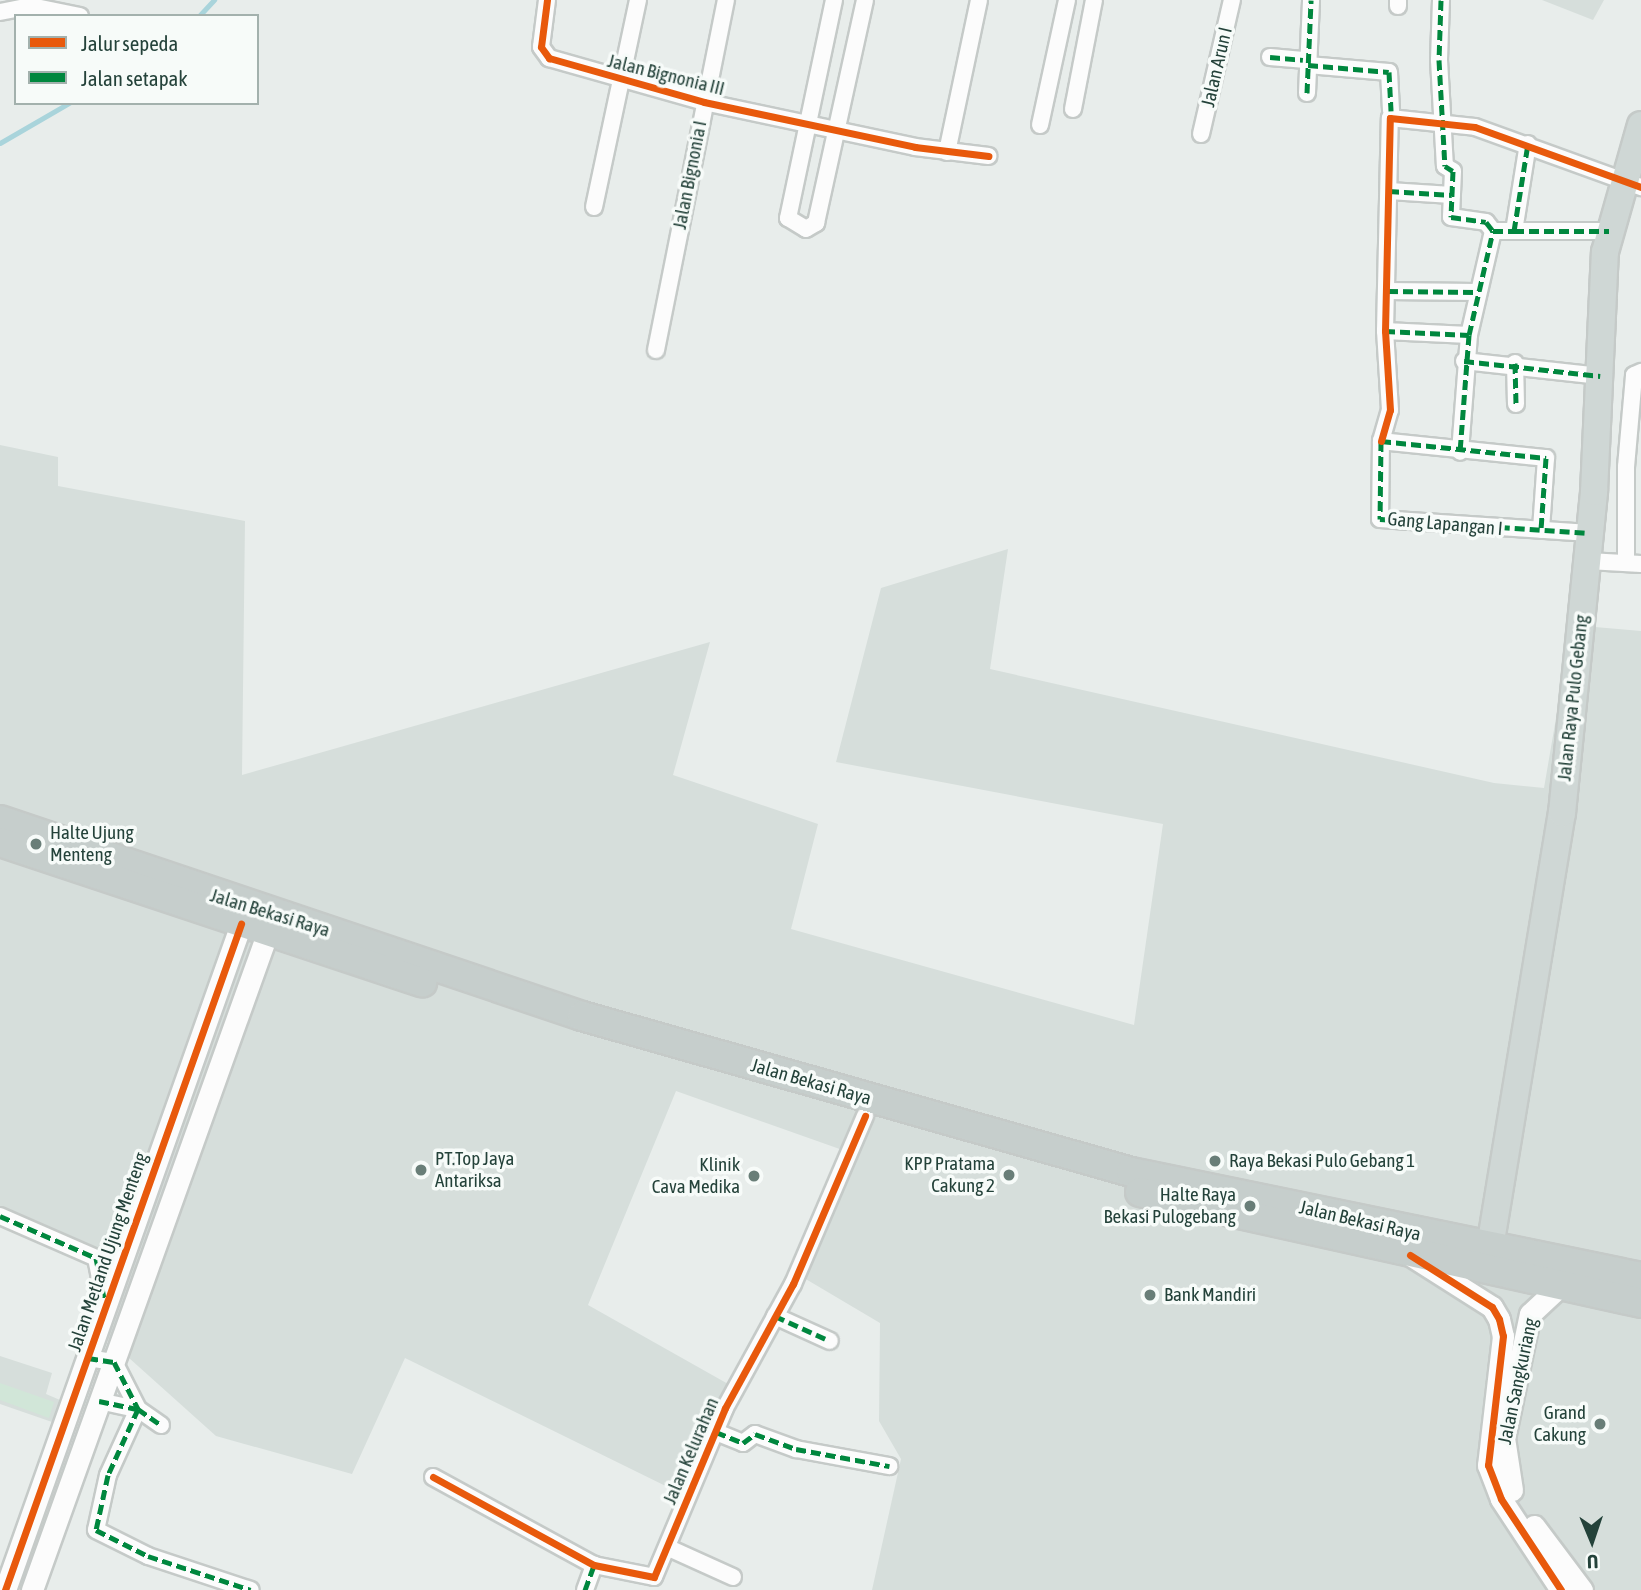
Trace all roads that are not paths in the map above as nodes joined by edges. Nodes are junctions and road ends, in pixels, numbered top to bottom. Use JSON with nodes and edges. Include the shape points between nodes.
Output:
{"nodes":[{"id":1,"x":547,"y":0,"type":"edge"},
{"id":2,"x":638,"y":0,"type":"edge"},
{"id":3,"x":726,"y":0,"type":"edge"},
{"id":4,"x":834,"y":0,"type":"edge"},
{"id":5,"x":864,"y":0,"type":"edge"},
{"id":6,"x":979,"y":0,"type":"edge"},
{"id":7,"x":1068,"y":0,"type":"edge"},
{"id":8,"x":1094,"y":0,"type":"edge"},
{"id":9,"x":1232,"y":0,"type":"edge"},
{"id":10,"x":1311,"y":0,"type":"edge"},
{"id":11,"x":1441,"y":0,"type":"edge"},
{"id":12,"x":0,"y":12,"type":"edge"},
{"id":13,"x":70,"y":14,"type":"edge"},
{"id":14,"x":1270,"y":57,"type":"dead end"},
{"id":15,"x":1306,"y":62,"type":"junction"},
{"id":16,"x":620,"y":81,"type":"junction"},
{"id":17,"x":1307,"y":93,"type":"dead end"},
{"id":18,"x":704,"y":102,"type":"junction"},
{"id":19,"x":1073,"y":108,"type":"dead end"},
{"id":20,"x":1391,"y":111,"type":"dead end"},
{"id":21,"x":1446,"y":121,"type":"junction"},
{"id":22,"x":806,"y":123,"type":"junction"},
{"id":23,"x":1040,"y":125,"type":"dead end"},
{"id":24,"x":1641,"y":125,"type":"edge"},
{"id":25,"x":837,"y":131,"type":"junction"},
{"id":26,"x":1200,"y":134,"type":"dead end"},
{"id":27,"x":1528,"y":144,"type":"junction"},
{"id":28,"x":947,"y":152,"type":"junction"},
{"id":29,"x":988,"y":156,"type":"dead end"},
{"id":30,"x":1632,"y":184,"type":"edge"},
{"id":31,"x":1390,"y":191,"type":"junction"},
{"id":32,"x":1452,"y":195,"type":"junction"},
{"id":33,"x":594,"y":207,"type":"dead end"},
{"id":34,"x":1493,"y":231,"type":"junction"},
{"id":35,"x":1514,"y":231,"type":"junction"},
{"id":36,"x":1609,"y":231,"type":"junction"},
{"id":37,"x":1388,"y":291,"type":"junction"},
{"id":38,"x":1475,"y":292,"type":"junction"},
{"id":39,"x":1385,"y":331,"type":"junction"},
{"id":40,"x":1469,"y":335,"type":"junction"},
{"id":41,"x":656,"y":350,"type":"dead end"},
{"id":42,"x":1464,"y":361,"type":"junction"},
{"id":43,"x":1515,"y":363,"type":"junction"},
{"id":44,"x":1639,"y":372,"type":"edge"},
{"id":45,"x":1600,"y":376,"type":"junction"},
{"id":46,"x":1516,"y":404,"type":"dead end"},
{"id":47,"x":1381,"y":441,"type":"junction"},
{"id":48,"x":1460,"y":452,"type":"junction"},
{"id":49,"x":1634,"y":467,"type":"edge"},
{"id":50,"x":1541,"y":530,"type":"junction"},
{"id":51,"x":1590,"y":533,"type":"junction"},
{"id":52,"x":1588,"y":561,"type":"junction"},
{"id":53,"x":1634,"y":563,"type":"edge"},
{"id":54,"x":0,"y":820,"type":"edge"},
{"id":55,"x":0,"y":842,"type":"edge"},
{"id":56,"x":241,"y":924,"type":"junction"},
{"id":57,"x":267,"y":934,"type":"junction"},
{"id":58,"x":446,"y":981,"type":"junction"},
{"id":59,"x":865,"y":1116,"type":"junction"},
{"id":60,"x":1129,"y":1180,"type":"junction"},
{"id":61,"x":0,"y":1216,"type":"edge"},
{"id":62,"x":1410,"y":1255,"type":"junction"},
{"id":63,"x":1487,"y":1260,"type":"junction"},
{"id":64,"x":1641,"y":1277,"type":"edge"},
{"id":65,"x":1559,"y":1286,"type":"junction"},
{"id":66,"x":1641,"y":1303,"type":"edge"},
{"id":67,"x":105,"y":1308,"type":"junction"},
{"id":68,"x":775,"y":1316,"type":"junction"},
{"id":69,"x":830,"y":1341,"type":"dead end"},
{"id":70,"x":88,"y":1358,"type":"junction"},
{"id":71,"x":114,"y":1362,"type":"junction"},
{"id":72,"x":100,"y":1401,"type":"junction"},
{"id":73,"x":138,"y":1409,"type":"junction"},
{"id":74,"x":160,"y":1425,"type":"dead end"},
{"id":75,"x":716,"y":1432,"type":"junction"},
{"id":76,"x":1496,"y":1464,"type":"junction"},
{"id":77,"x":889,"y":1466,"type":"dead end"},
{"id":78,"x":433,"y":1478,"type":"dead end"},
{"id":79,"x":671,"y":1549,"type":"junction"},
{"id":80,"x":594,"y":1565,"type":"junction"},
{"id":81,"x":733,"y":1577,"type":"dead end"},
{"id":82,"x":645,"y":1585,"type":"edge"},
{"id":83,"x":242,"y":1588,"type":"edge"},
{"id":84,"x":5,"y":1590,"type":"edge"},
{"id":85,"x":32,"y":1590,"type":"edge"},
{"id":86,"x":585,"y":1590,"type":"edge"},
{"id":87,"x":1561,"y":1590,"type":"edge"},
{"id":88,"x":1582,"y":1590,"type":"edge"}],
"edges":[{"from":1,"to":16,"type":"street","name":"Jalan Bignonia III","via":[[542,54]]},
{"from":2,"to":16,"type":"street"},
{"from":3,"to":18,"type":"street","name":"Jalan Bignonia I"},
{"from":4,"to":22,"type":"street"},
{"from":5,"to":25,"type":"street"},
{"from":6,"to":28,"type":"street"},
{"from":7,"to":23,"type":"street"},
{"from":8,"to":19,"type":"street"},
{"from":9,"to":26,"type":"street","name":"Jalan Arun I"},
{"from":10,"to":15,"type":"street"},
{"from":11,"to":21,"type":"street"},
{"from":12,"to":13,"type":"street","via":[[31,6]]},
{"from":14,"to":15,"type":"street"},
{"from":15,"to":17,"type":"street"},
{"from":15,"to":20,"type":"street","via":[[1389,72]]},
{"from":16,"to":18,"type":"street","name":"Jalan Bignonia III"},
{"from":16,"to":33,"type":"street"},
{"from":18,"to":22,"type":"street","name":"Jalan Bignonia III"},
{"from":18,"to":41,"type":"street","name":"Jalan Bignonia I"},
{"from":21,"to":27,"type":"street"},
{"from":21,"to":31,"type":"street","via":[[1390,118]]},
{"from":21,"to":32,"type":"street"},
{"from":22,"to":25,"type":"street","name":"Jalan Bignonia III"},
{"from":22,"to":25,"type":"street","via":[[788,221],[806,229],[816,223]]},
{"from":24,"to":30,"type":"main road","name":"Jalan Raya Pulo Gebang"},
{"from":25,"to":28,"type":"street","name":"Jalan Bignonia III"},
{"from":27,"to":30,"type":"street"},
{"from":27,"to":35,"type":"street"},
{"from":28,"to":29,"type":"street","name":"Jalan Bignonia III"},
{"from":30,"to":36,"type":"main road","name":"Jalan Raya Pulo Gebang"},
{"from":31,"to":32,"type":"street"},
{"from":31,"to":37,"type":"street"},
{"from":32,"to":34,"type":"street","via":[[1452,219],[1486,222]]},
{"from":34,"to":35,"type":"street"},
{"from":34,"to":38,"type":"street"},
{"from":35,"to":36,"type":"street"},
{"from":36,"to":45,"type":"main road","name":"Jalan Raya Pulo Gebang"},
{"from":37,"to":38,"type":"street"},
{"from":37,"to":39,"type":"street"},
{"from":38,"to":40,"type":"street"},
{"from":39,"to":40,"type":"street"},
{"from":39,"to":47,"type":"street","via":[[1391,410]]},
{"from":40,"to":42,"type":"street"},
{"from":42,"to":43,"type":"street"},
{"from":42,"to":48,"type":"street"},
{"from":43,"to":45,"type":"street"},
{"from":43,"to":46,"type":"street"},
{"from":44,"to":49,"type":"street"},
{"from":45,"to":51,"type":"main road","name":"Jalan Raya Pulo Gebang"},
{"from":47,"to":48,"type":"street"},
{"from":47,"to":50,"type":"street","name":"Gang Lapangan I","via":[[1380,519]]},
{"from":48,"to":50,"type":"street","via":[[1546,458]]},
{"from":49,"to":53,"type":"street"},
{"from":50,"to":51,"type":"street","name":"Gang Lapangan I"},
{"from":51,"to":52,"type":"main road","name":"Jalan Raya Pulo Gebang"},
{"from":52,"to":53,"type":"street"},
{"from":52,"to":63,"type":"main road","name":"Jalan Raya Pulo Gebang","via":[[1549,906]]},
{"from":54,"to":58,"type":"highway","name":"Jalan Bekasi Raya"},
{"from":55,"to":56,"type":"highway","name":"Jalan Bekasi Raya"},
{"from":56,"to":57,"type":"highway","name":"Jalan Bekasi Raya"},
{"from":56,"to":67,"type":"street","name":"Jalan Metland Ujung Menteng"},
{"from":57,"to":58,"type":"highway","name":"Jalan Bekasi Raya"},
{"from":57,"to":71,"type":"street"},
{"from":58,"to":59,"type":"highway","name":"Jalan Bekasi Raya"},
{"from":58,"to":60,"type":"highway","name":"Jalan Bekasi Raya"},
{"from":59,"to":60,"type":"highway","name":"Jalan Bekasi Raya"},
{"from":59,"to":68,"type":"street","name":"Jalan Kelurahan"},
{"from":60,"to":62,"type":"highway","name":"Jalan Bekasi Raya"},
{"from":60,"to":63,"type":"highway","name":"Jalan Bekasi Raya"},
{"from":61,"to":67,"type":"street","via":[[99,1261]]},
{"from":62,"to":63,"type":"highway","name":"Jalan Bekasi Raya"},
{"from":62,"to":76,"type":"street","via":[[1492,1307],[1499,1319],[1503,1336]]},
{"from":63,"to":64,"type":"highway","name":"Jalan Bekasi Raya"},
{"from":63,"to":65,"type":"highway","name":"Jalan Bekasi Raya"},
{"from":65,"to":66,"type":"highway","name":"Jalan Bekasi Raya"},
{"from":65,"to":76,"type":"street","name":"Jalan Sangkuriang","via":[[1530,1314]]},
{"from":67,"to":70,"type":"street","name":"Jalan Metland Ujung Menteng"},
{"from":68,"to":69,"type":"street"},
{"from":68,"to":75,"type":"street","name":"Jalan Kelurahan"},
{"from":70,"to":71,"type":"street"},
{"from":70,"to":84,"type":"street","name":"Jalan Metland Ujung Menteng"},
{"from":71,"to":72,"type":"street"},
{"from":71,"to":73,"type":"street"},
{"from":72,"to":73,"type":"street"},
{"from":72,"to":85,"type":"street"},
{"from":73,"to":74,"type":"street"},
{"from":73,"to":83,"type":"street","via":[[108,1475],[96,1530],[148,1556]]},
{"from":75,"to":77,"type":"street","via":[[743,1443],[755,1434],[796,1449]]},
{"from":75,"to":79,"type":"street","name":"Jalan Kelurahan"},
{"from":76,"to":87,"type":"street","name":"Jalan Sangkuriang","via":[[1501,1499]]},
{"from":76,"to":88,"type":"street","name":"Jalan Sangkuriang","via":[[1535,1529]]},
{"from":78,"to":80,"type":"street","name":"Jalan Kelurahan"},
{"from":79,"to":81,"type":"street"},
{"from":79,"to":82,"type":"street","name":"Jalan Kelurahan","via":[[659,1572]]},
{"from":80,"to":82,"type":"street","name":"Jalan Kelurahan"},
{"from":80,"to":86,"type":"street"}]}
